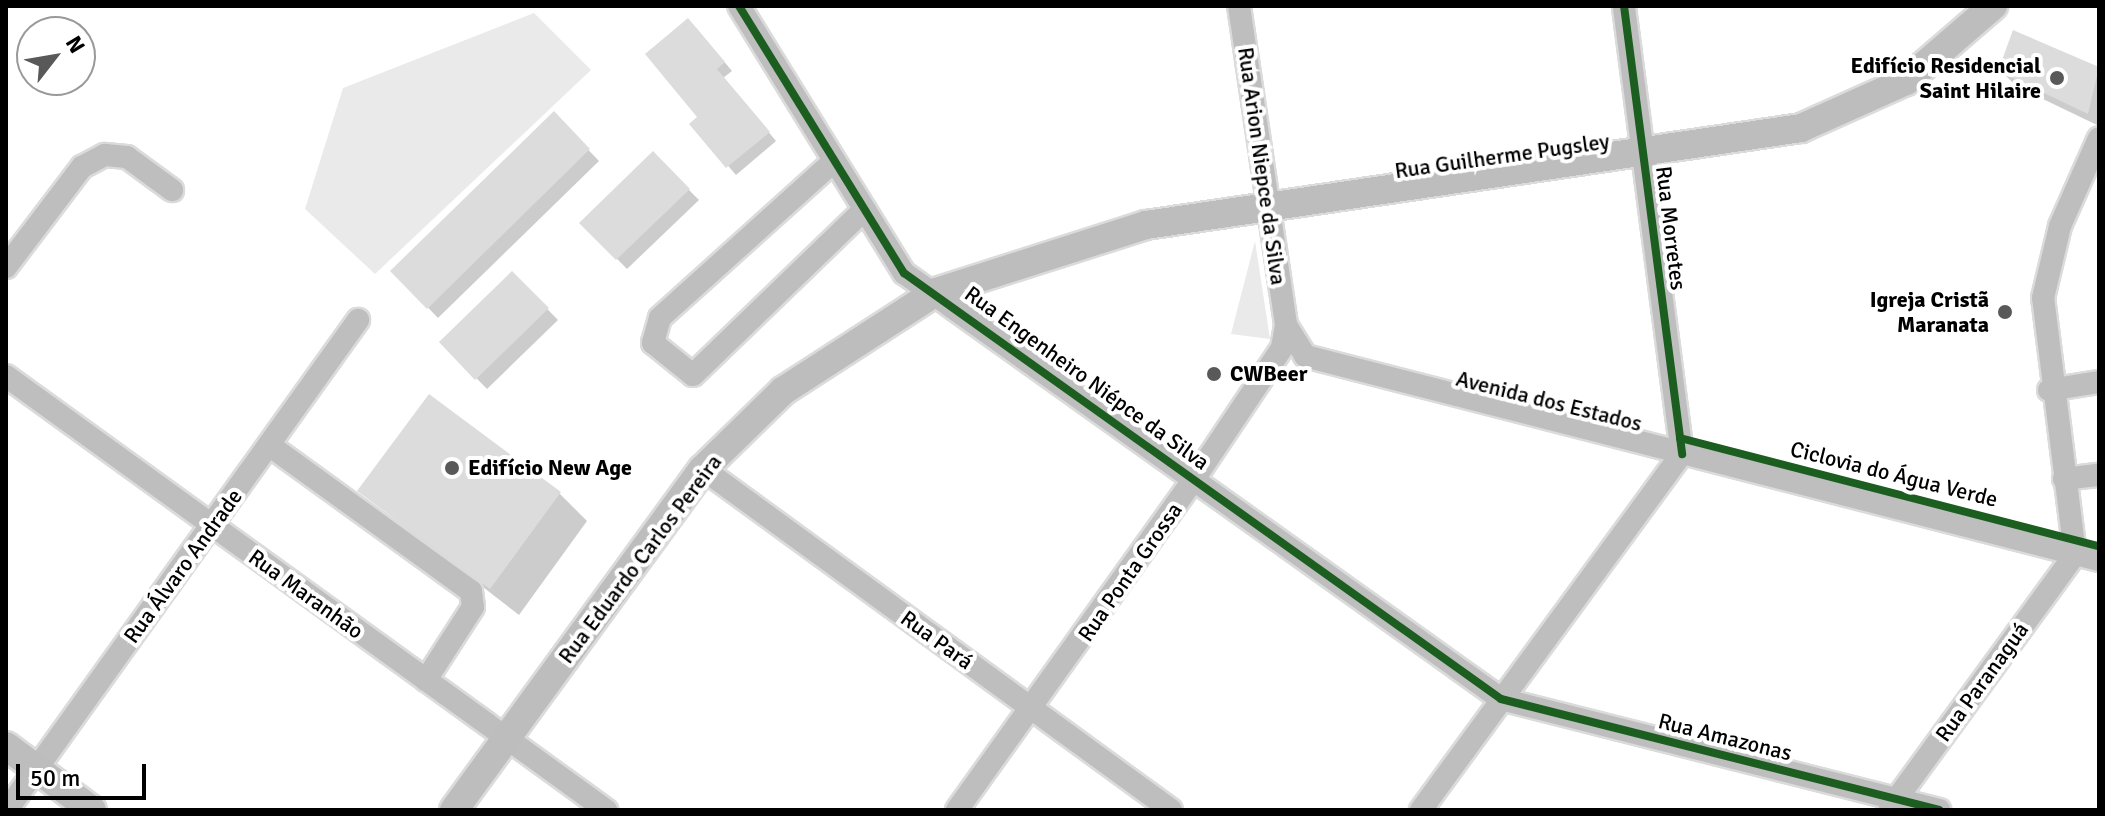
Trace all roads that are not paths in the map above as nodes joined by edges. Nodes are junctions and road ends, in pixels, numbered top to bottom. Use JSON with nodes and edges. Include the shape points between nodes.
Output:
{"nodes":[{"id":1,"x":739,"y":6,"type":"edge"},
{"id":2,"x":1239,"y":6,"type":"edge"},
{"id":3,"x":1624,"y":6,"type":"edge"},
{"id":4,"x":1993,"y":6,"type":"edge"},
{"id":5,"x":2099,"y":138,"type":"edge"},
{"id":6,"x":1643,"y":154,"type":"junction"},
{"id":7,"x":833,"y":162,"type":"junction"},
{"id":8,"x":172,"y":190,"type":"dead end"},
{"id":9,"x":1265,"y":207,"type":"junction"},
{"id":10,"x":862,"y":212,"type":"junction"},
{"id":11,"x":6,"y":267,"type":"edge"},
{"id":12,"x":936,"y":292,"type":"junction"},
{"id":13,"x":358,"y":320,"type":"dead end"},
{"id":14,"x":1286,"y":325,"type":"junction"},
{"id":15,"x":6,"y":376,"type":"edge"},
{"id":16,"x":2099,"y":382,"type":"edge"},
{"id":17,"x":2049,"y":390,"type":"junction"},
{"id":18,"x":269,"y":445,"type":"junction"},
{"id":19,"x":1682,"y":454,"type":"junction"},
{"id":20,"x":703,"y":469,"type":"junction"},
{"id":21,"x":2099,"y":475,"type":"edge"},
{"id":22,"x":1195,"y":478,"type":"junction"},
{"id":23,"x":2064,"y":479,"type":"junction"},
{"id":24,"x":212,"y":526,"type":"junction"},
{"id":25,"x":2075,"y":554,"type":"junction"},
{"id":26,"x":2099,"y":560,"type":"edge"},
{"id":27,"x":426,"y":680,"type":"junction"},
{"id":28,"x":1501,"y":699,"type":"junction"},
{"id":29,"x":1034,"y":710,"type":"junction"},
{"id":30,"x":507,"y":738,"type":"junction"},
{"id":31,"x":6,"y":746,"type":"edge"},
{"id":32,"x":36,"y":768,"type":"junction"},
{"id":33,"x":1892,"y":804,"type":"edge"},
{"id":34,"x":7,"y":810,"type":"edge"},
{"id":35,"x":92,"y":810,"type":"edge"},
{"id":36,"x":454,"y":810,"type":"edge"},
{"id":37,"x":606,"y":810,"type":"edge"},
{"id":38,"x":957,"y":810,"type":"edge"},
{"id":39,"x":1171,"y":810,"type":"edge"},
{"id":40,"x":1421,"y":810,"type":"edge"},
{"id":41,"x":1939,"y":810,"type":"edge"}],
"edges":[{"from":1,"to":7,"type":"street","name":"Rua Engenheiro Niépce da Silva"},
{"from":2,"to":9,"type":"street","name":"Rua Arion Niepce da Silva"},
{"from":3,"to":6,"type":"street","name":"Rua Morretes"},
{"from":4,"to":6,"type":"main road","name":"Rua Guilherme Pugsley","via":[[1906,81],[1839,115],[1757,138]]},
{"from":5,"to":17,"type":"street","via":[[2046,272]]},
{"from":6,"to":9,"type":"main road","name":"Rua Guilherme Pugsley"},
{"from":6,"to":19,"type":"street","name":"Rua Morretes"},
{"from":7,"to":10,"type":"street","name":"Rua Engenheiro Niépce da Silva"},
{"from":7,"to":10,"type":"street","via":[[660,318],[653,343],[693,375]]},
{"from":8,"to":11,"type":"street","via":[[127,157],[105,155],[82,167]]},
{"from":9,"to":12,"type":"main road","name":"Rua Eduardo Carlos Pereira","via":[[1091,237]]},
{"from":9,"to":14,"type":"street","name":"Rua Arion Niepce da Silva"},
{"from":10,"to":12,"type":"street","name":"Rua Engenheiro Niépce da Silva","via":[[904,273]]},
{"from":12,"to":20,"type":"main road","name":"Rua Eduardo Carlos Pereira","via":[[882,320],[783,391]]},
{"from":12,"to":22,"type":"street","name":"Rua Engenheiro Niépce da Silva"},
{"from":13,"to":18,"type":"street","name":"Rua Álvaro Andrade"},
{"from":14,"to":19,"type":"street","name":"Avenida dos Estados","via":[[1292,343],[1314,361]]},
{"from":14,"to":22,"type":"street","name":"Rua Ponta Grossa","via":[[1282,348]]},
{"from":15,"to":24,"type":"street","name":"Rua Maranhão"},
{"from":16,"to":17,"type":"street"},
{"from":17,"to":23,"type":"street"},
{"from":18,"to":24,"type":"street","name":"Rua Álvaro Andrade"},
{"from":18,"to":27,"type":"street","via":[[471,591],[473,607]]},
{"from":19,"to":25,"type":"street","name":"Avenida dos Estados"},
{"from":19,"to":28,"type":"street"},
{"from":20,"to":29,"type":"street","name":"Rua Pará"},
{"from":20,"to":30,"type":"main road","name":"Rua Eduardo Carlos Pereira"},
{"from":21,"to":23,"type":"street"},
{"from":22,"to":28,"type":"street","name":"Rua Engenheiro Niépce da Silva"},
{"from":22,"to":29,"type":"street","name":"Rua Ponta Grossa"},
{"from":23,"to":25,"type":"street"},
{"from":24,"to":27,"type":"street","name":"Rua Maranhão"},
{"from":24,"to":32,"type":"street","name":"Rua Álvaro Andrade"},
{"from":25,"to":26,"type":"street","name":"Avenida dos Estados"},
{"from":25,"to":33,"type":"street","name":"Rua Paranaguá"},
{"from":27,"to":30,"type":"street","name":"Rua Maranhão"},
{"from":28,"to":33,"type":"street","name":"Rua Amazonas"},
{"from":28,"to":40,"type":"street"},
{"from":29,"to":38,"type":"street","name":"Rua Ponta Grossa"},
{"from":29,"to":39,"type":"street","name":"Rua Pará"},
{"from":30,"to":36,"type":"main road","name":"Rua Eduardo Carlos Pereira"},
{"from":30,"to":37,"type":"street","name":"Rua Maranhão"},
{"from":31,"to":32,"type":"main road"},
{"from":32,"to":34,"type":"street","name":"Rua Álvaro Andrade"},
{"from":32,"to":35,"type":"main road"},
{"from":33,"to":41,"type":"street","name":"Rua Amazonas"}]}
